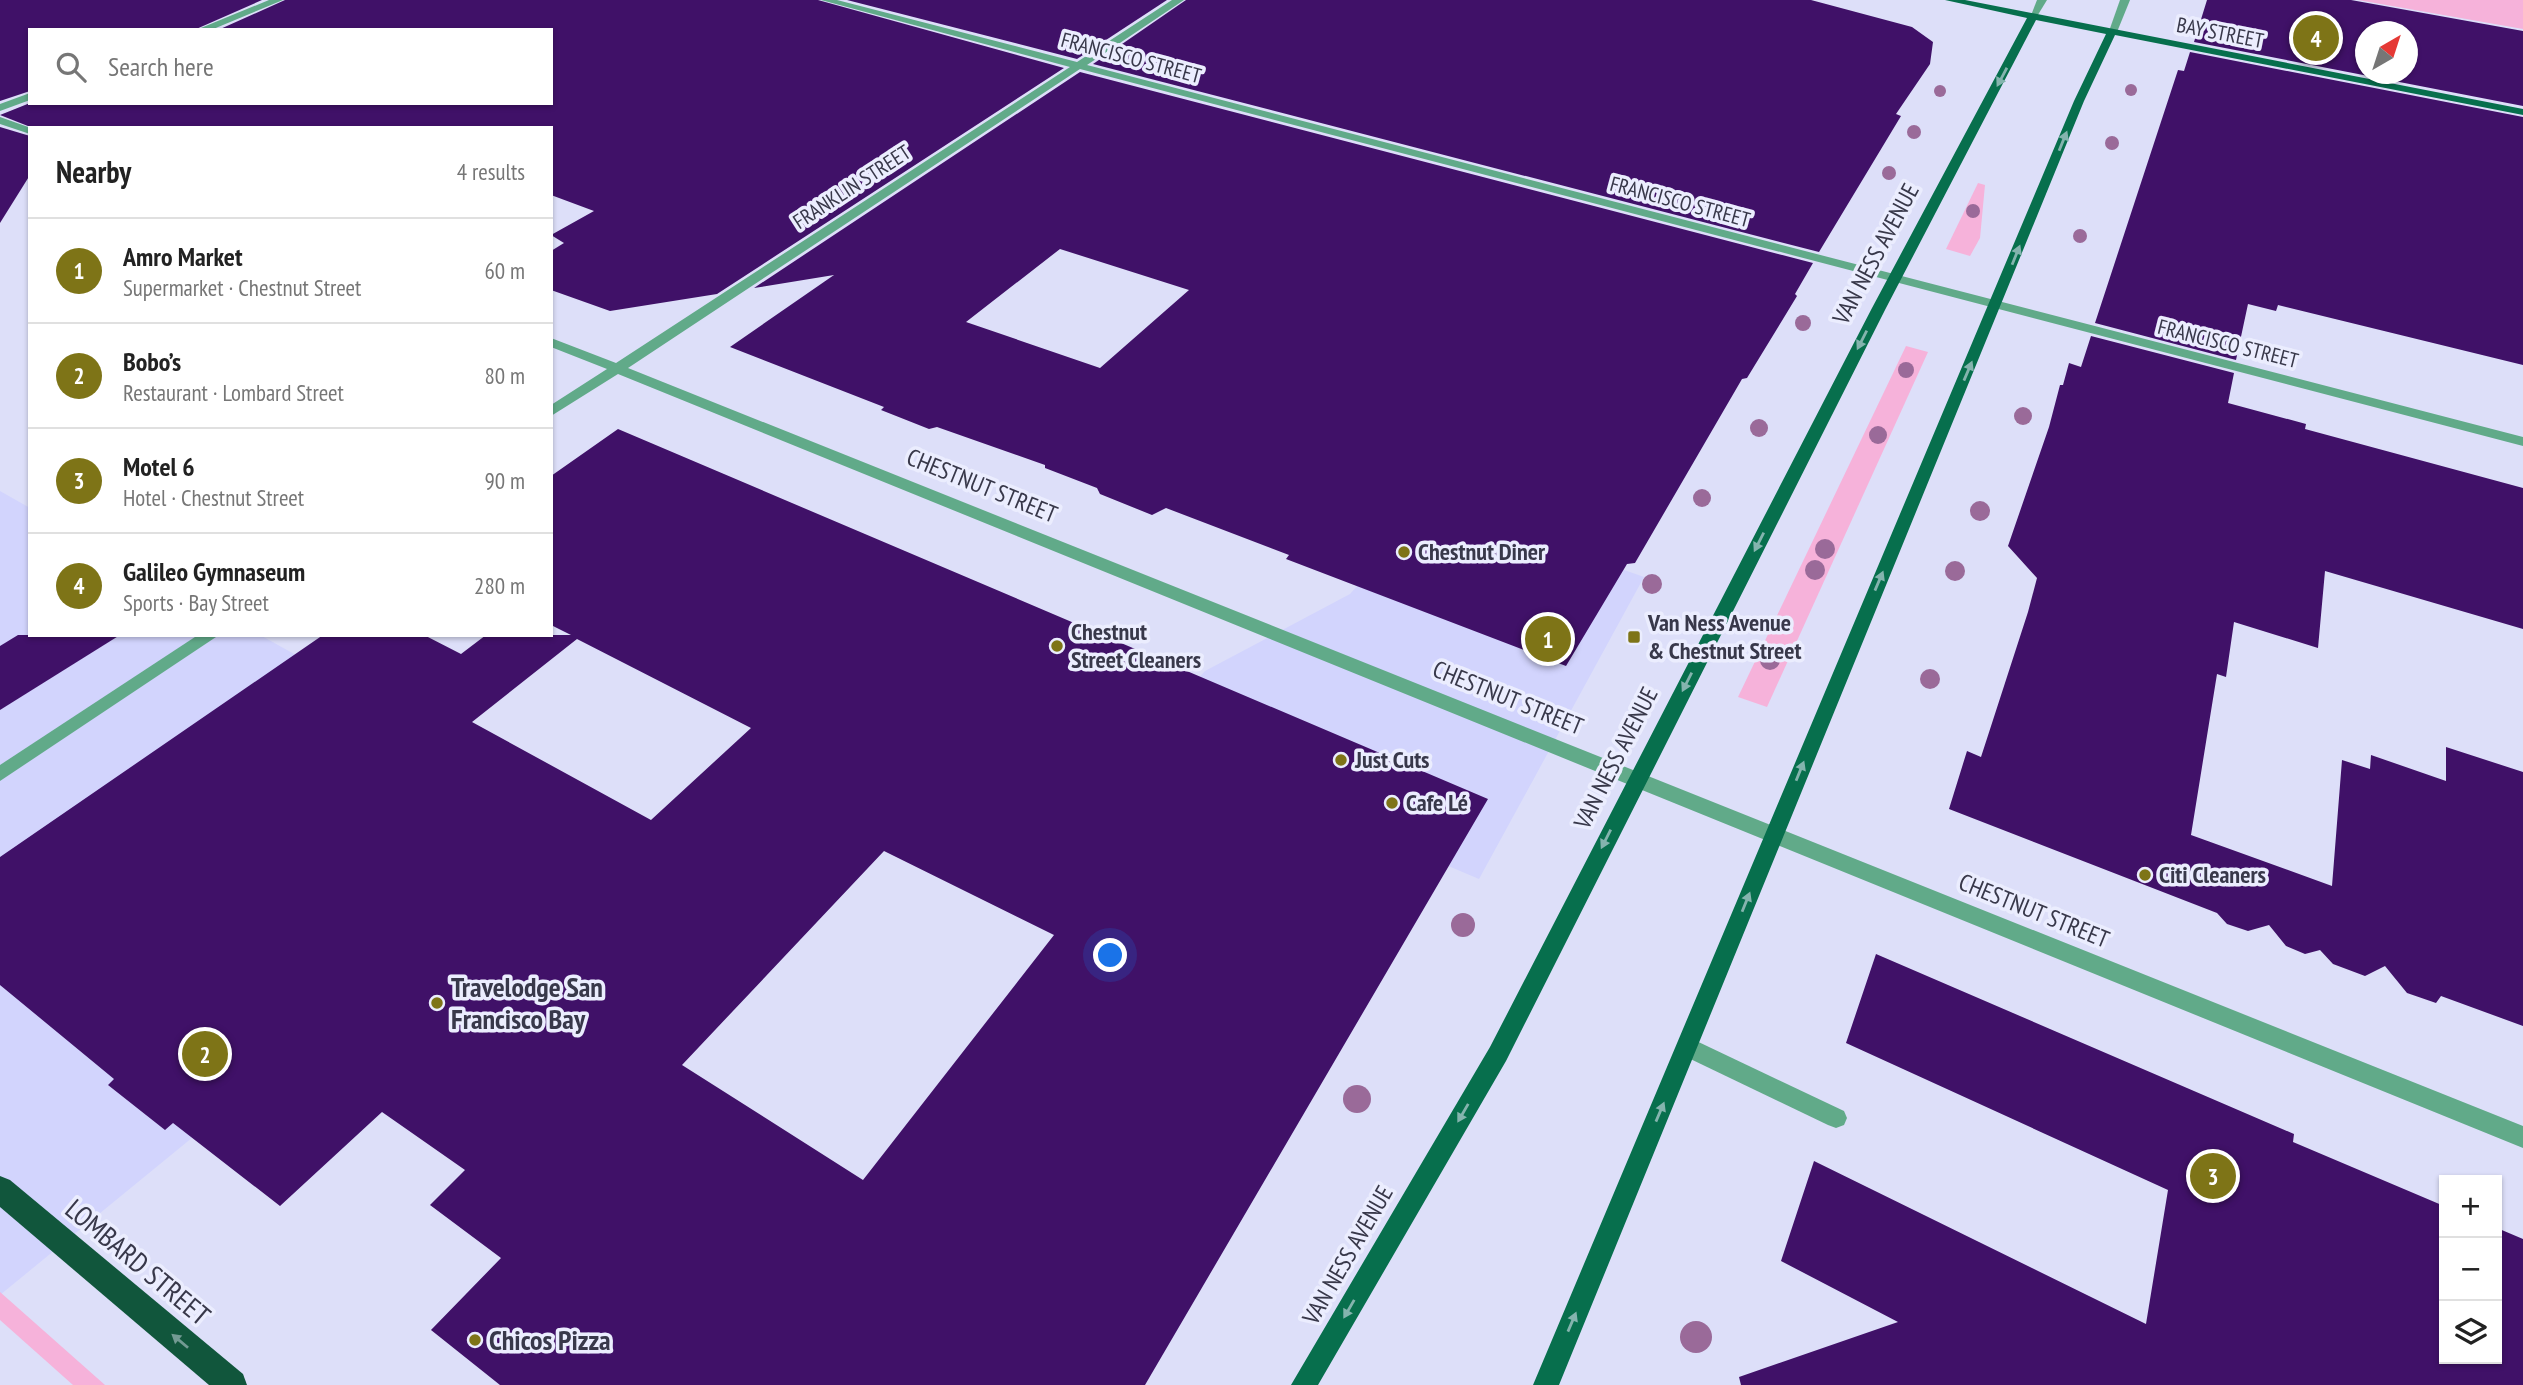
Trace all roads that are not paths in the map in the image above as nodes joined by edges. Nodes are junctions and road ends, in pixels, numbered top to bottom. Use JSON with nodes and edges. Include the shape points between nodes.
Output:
{"nodes":[{"id":1,"x":278,"y":0,"type":"edge"},
{"id":2,"x":826,"y":0,"type":"edge"},
{"id":3,"x":1179,"y":0,"type":"edge"},
{"id":4,"x":1950,"y":0,"type":"edge"},
{"id":5,"x":2042,"y":0,"type":"edge"},
{"id":6,"x":2125,"y":0,"type":"edge"},
{"id":7,"x":2033,"y":16,"type":"junction"},
{"id":8,"x":206,"y":28,"type":"edge"},
{"id":9,"x":2112,"y":32,"type":"junction"},
{"id":10,"x":1078,"y":66,"type":"junction"},
{"id":11,"x":28,"y":97,"type":"edge"},
{"id":12,"x":0,"y":108,"type":"edge"},
{"id":13,"x":2523,"y":112,"type":"edge"},
{"id":14,"x":0,"y":120,"type":"edge"},
{"id":15,"x":28,"y":130,"type":"edge"},
{"id":16,"x":1894,"y":279,"type":"junction"},
{"id":17,"x":1995,"y":305,"type":"junction"},
{"id":18,"x":553,"y":343,"type":"edge"},
{"id":19,"x":618,"y":368,"type":"junction"},
{"id":20,"x":553,"y":411,"type":"edge"},
{"id":21,"x":2523,"y":442,"type":"edge"},
{"id":22,"x":208,"y":637,"type":"edge"},
{"id":23,"x":0,"y":774,"type":"edge"},
{"id":24,"x":1637,"y":779,"type":"junction"},
{"id":25,"x":1774,"y":834,"type":"junction"},
{"id":26,"x":1688,"y":1047,"type":"junction"},
{"id":27,"x":1836,"y":1118,"type":"dead end"},
{"id":28,"x":2523,"y":1137,"type":"edge"},
{"id":29,"x":0,"y":1189,"type":"edge"},
{"id":30,"x":232,"y":1385,"type":"edge"},
{"id":31,"x":1304,"y":1385,"type":"edge"},
{"id":32,"x":1546,"y":1385,"type":"edge"}],
"edges":[{"from":1,"to":8,"type":"street"},
{"from":2,"to":10,"type":"street","name":"FRANCISCO STREET"},
{"from":3,"to":10,"type":"street","name":"FRANKLIN STREET"},
{"from":4,"to":7,"type":"main road","name":"BAY STREET"},
{"from":5,"to":7,"type":"street","name":"VAN NESS AVENUE"},
{"from":6,"to":9,"type":"street"},
{"from":7,"to":9,"type":"main road","name":"BAY STREET"},
{"from":7,"to":16,"type":"main road","name":"VAN NESS AVENUE","one_way":true},
{"from":9,"to":13,"type":"main road","name":"BAY STREET"},
{"from":17,"to":9,"type":"main road","one_way":true},
{"from":10,"to":16,"type":"street","name":"FRANCISCO STREET"},
{"from":10,"to":19,"type":"street","name":"FRANKLIN STREET"},
{"from":11,"to":12,"type":"street"},
{"from":14,"to":15,"type":"street"},
{"from":16,"to":17,"type":"street","name":"FRANCISCO STREET"},
{"from":16,"to":24,"type":"main road","name":"VAN NESS AVENUE","one_way":true},
{"from":17,"to":21,"type":"street","name":"FRANCISCO STREET"},
{"from":25,"to":17,"type":"main road","one_way":true},
{"from":18,"to":19,"type":"street","name":"CHESTNUT STREET"},
{"from":19,"to":20,"type":"street","name":"FRANKLIN STREET"},
{"from":19,"to":24,"type":"street","name":"CHESTNUT STREET"},
{"from":22,"to":23,"type":"street"},
{"from":24,"to":25,"type":"street","name":"CHESTNUT STREET"},
{"from":24,"to":31,"type":"main road","name":"VAN NESS AVENUE","one_way":true,"via":[[1498,1054]]},
{"from":26,"to":25,"type":"main road","one_way":true},
{"from":25,"to":28,"type":"street","name":"CHESTNUT STREET"},
{"from":26,"to":27,"type":"street"},
{"from":32,"to":26,"type":"main road","one_way":true},
{"from":30,"to":29,"type":"highway","name":"LOMBARD STREET","one_way":true}]}
